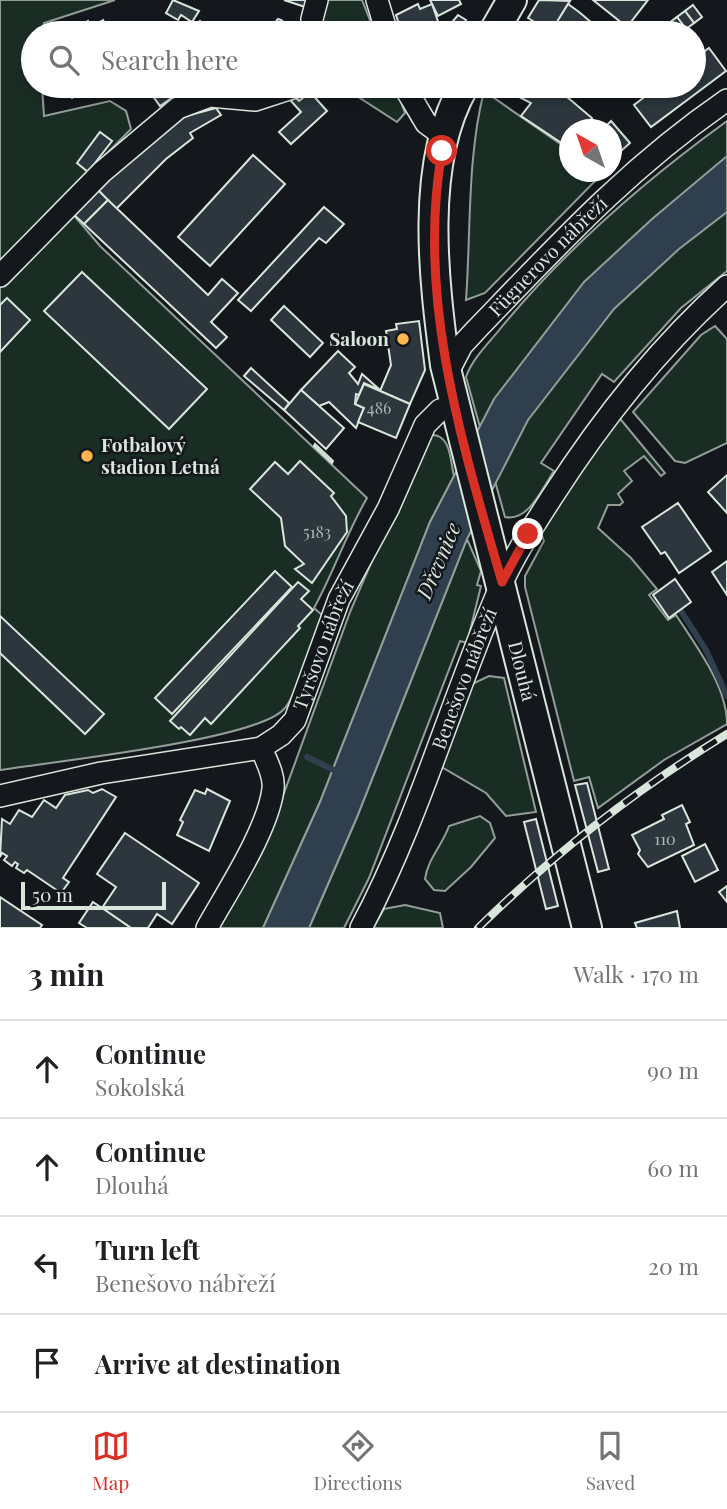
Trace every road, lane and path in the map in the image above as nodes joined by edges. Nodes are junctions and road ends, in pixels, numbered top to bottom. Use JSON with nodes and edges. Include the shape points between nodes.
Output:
{"nodes":[{"id":1,"x":317,"y":0,"type":"edge"},
{"id":2,"x":377,"y":0,"type":"edge"},
{"id":3,"x":512,"y":0,"type":"edge"},
{"id":4,"x":312,"y":21,"type":"edge"},
{"id":5,"x":383,"y":21,"type":"edge"},
{"id":6,"x":500,"y":21,"type":"edge"},
{"id":7,"x":197,"y":98,"type":"edge"},
{"id":8,"x":411,"y":98,"type":"edge"},
{"id":9,"x":459,"y":98,"type":"edge"},
{"id":10,"x":727,"y":100,"type":"edge"},
{"id":11,"x":445,"y":136,"type":"junction"},
{"id":12,"x":0,"y":276,"type":"edge"},
{"id":13,"x":727,"y":286,"type":"edge"},
{"id":14,"x":447,"y":374,"type":"junction"},
{"id":15,"x":455,"y":410,"type":"junction"},
{"id":16,"x":500,"y":575,"type":"junction"},
{"id":17,"x":261,"y":748,"type":"junction"},
{"id":18,"x":0,"y":796,"type":"edge"},
{"id":19,"x":206,"y":928,"type":"edge"},
{"id":20,"x":361,"y":928,"type":"edge"},
{"id":21,"x":587,"y":928,"type":"edge"}],
"edges":[{"from":1,"to":4,"type":"street"},
{"from":2,"to":5,"type":"street"},
{"from":3,"to":6,"type":"main road"},
{"from":7,"to":12,"type":"street","via":[[140,138]]},
{"from":8,"to":11,"type":"street","via":[[426,123]]},
{"from":9,"to":11,"type":"main road","name":"Dlouhá"},
{"from":10,"to":14,"type":"street","name":"Fügnerovo nábřeží","via":[[649,156],[608,193],[462,345]]},
{"from":11,"to":14,"type":"main road","name":"Dlouhá","via":[[434,249]]},
{"from":13,"to":16,"type":"street","name":"Benešovo nábřeží","via":[[617,401]]},
{"from":14,"to":15,"type":"main road","name":"Dlouhá"},
{"from":15,"to":16,"type":"main road","name":"Dlouhá"},
{"from":15,"to":17,"type":"street","name":"Tyršovo nábřeží","via":[[440,410],[425,425],[388,509],[339,598],[295,720]]},
{"from":16,"to":20,"type":"street","name":"Benešovo nábřeží","via":[[406,828]]},
{"from":16,"to":21,"type":"main road","name":"Dlouhá"},
{"from":17,"to":18,"type":"street","via":[[101,773]]},
{"from":17,"to":19,"type":"street","via":[[272,777],[270,800]]}]}
